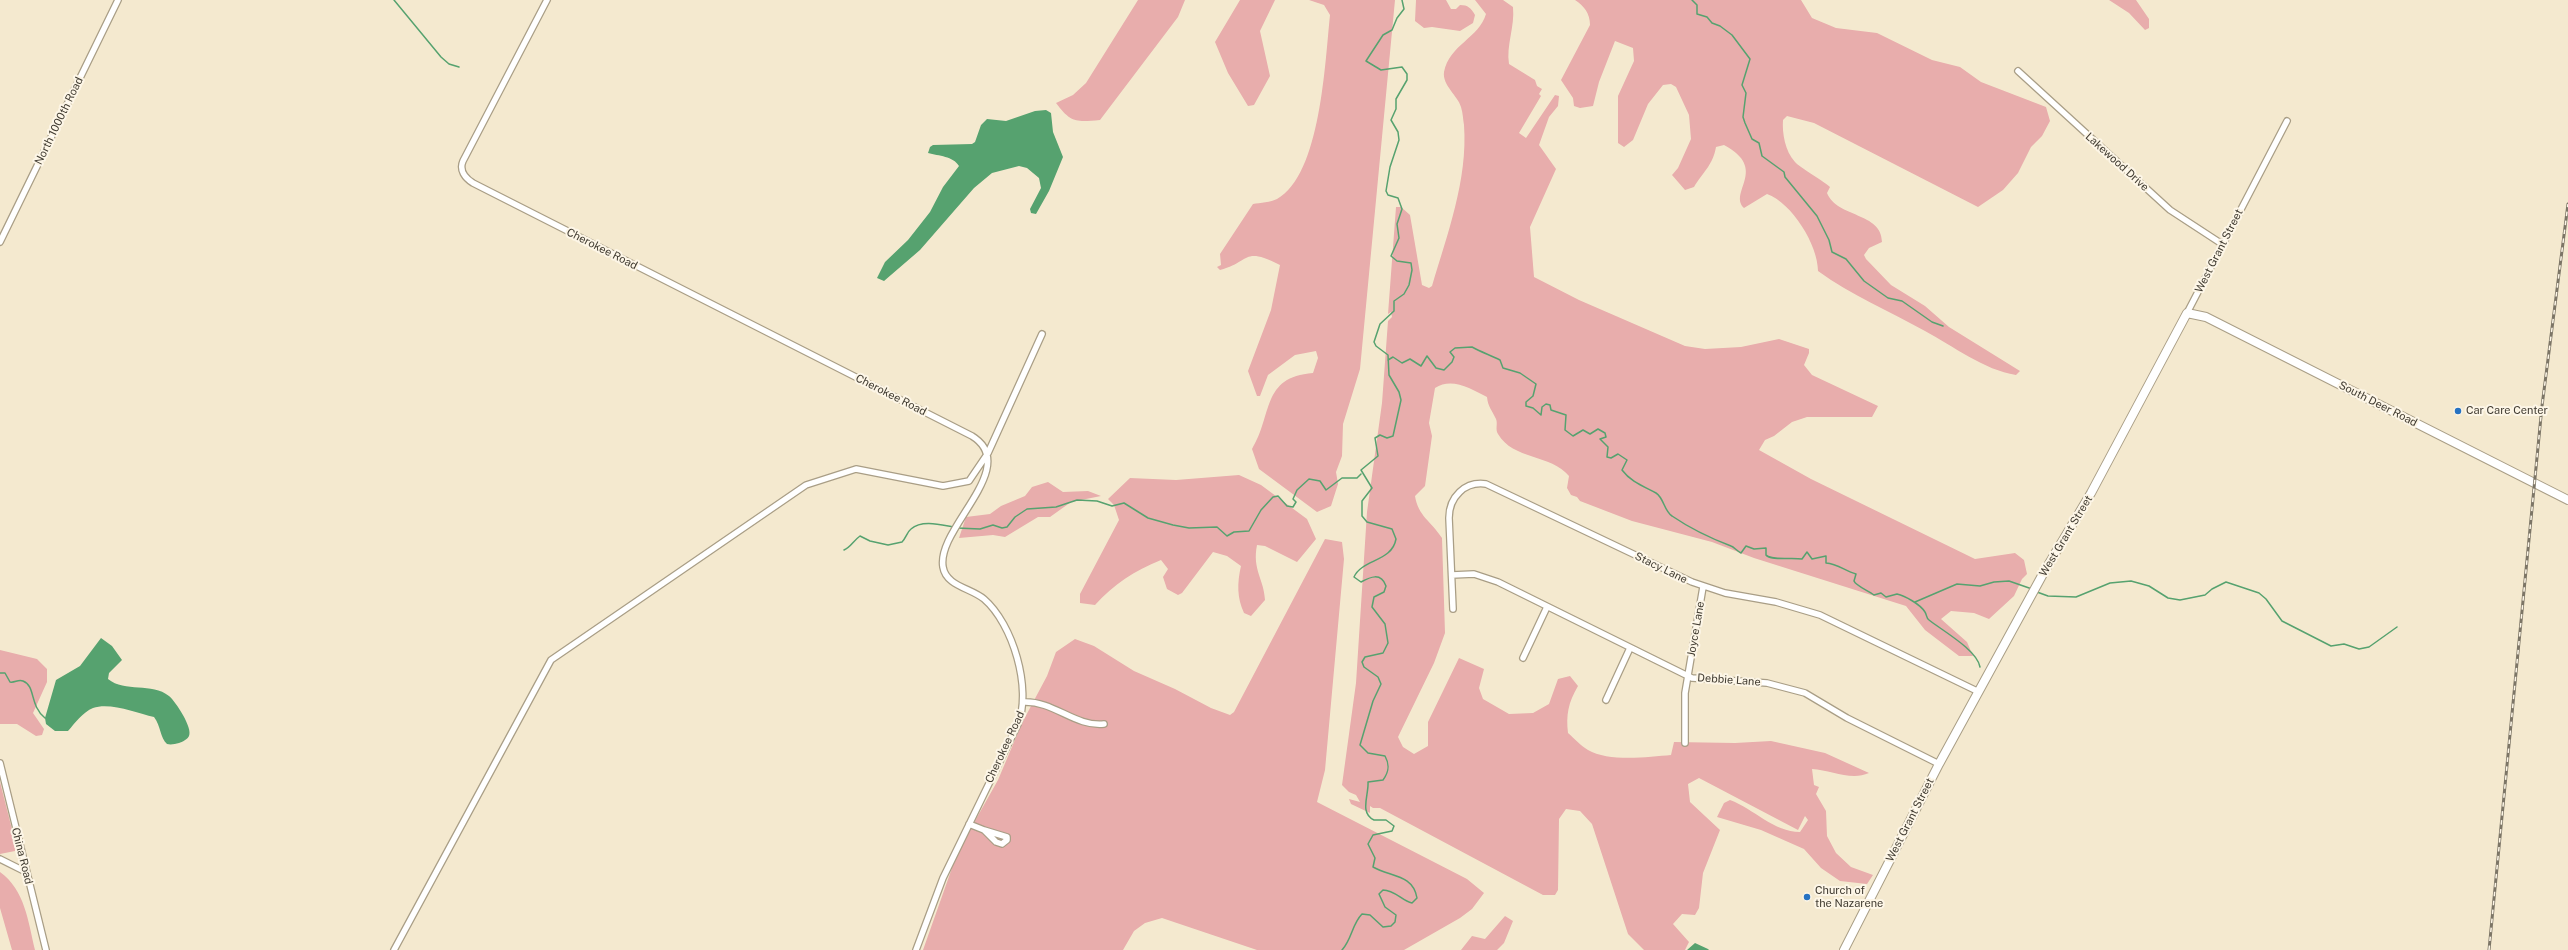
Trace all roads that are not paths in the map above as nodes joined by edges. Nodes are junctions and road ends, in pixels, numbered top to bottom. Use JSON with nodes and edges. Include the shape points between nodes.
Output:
{"nodes":[{"id":1,"x":118,"y":0,"type":"edge"},
{"id":2,"x":547,"y":0,"type":"edge"},
{"id":3,"x":2018,"y":71,"type":"dead end"},
{"id":4,"x":2287,"y":121,"type":"dead end"},
{"id":5,"x":0,"y":242,"type":"edge"},
{"id":6,"x":2222,"y":244,"type":"junction"},
{"id":7,"x":2187,"y":313,"type":"junction"},
{"id":8,"x":1042,"y":334,"type":"dead end"},
{"id":9,"x":988,"y":453,"type":"junction"},
{"id":10,"x":2568,"y":500,"type":"edge"},
{"id":11,"x":1452,"y":575,"type":"junction"},
{"id":12,"x":1703,"y":587,"type":"junction"},
{"id":13,"x":1547,"y":607,"type":"junction"},
{"id":14,"x":1453,"y":609,"type":"dead end"},
{"id":15,"x":1630,"y":648,"type":"junction"},
{"id":16,"x":1523,"y":658,"type":"dead end"},
{"id":17,"x":1688,"y":676,"type":"junction"},
{"id":18,"x":1979,"y":692,"type":"junction"},
{"id":19,"x":1606,"y":700,"type":"dead end"},
{"id":20,"x":1024,"y":702,"type":"junction"},
{"id":21,"x":1104,"y":724,"type":"dead end"},
{"id":22,"x":1685,"y":743,"type":"dead end"},
{"id":23,"x":0,"y":763,"type":"edge"},
{"id":24,"x":1939,"y":764,"type":"junction"},
{"id":25,"x":969,"y":824,"type":"junction"},
{"id":26,"x":984,"y":830,"type":"dead end"},
{"id":27,"x":0,"y":859,"type":"edge"},
{"id":28,"x":26,"y":872,"type":"junction"},
{"id":29,"x":46,"y":950,"type":"edge"},
{"id":30,"x":394,"y":950,"type":"edge"},
{"id":31,"x":916,"y":950,"type":"edge"},
{"id":32,"x":1844,"y":950,"type":"edge"}],
"edges":[{"from":1,"to":5,"type":"street","name":"North 1000th Road"},
{"from":2,"to":9,"type":"street","name":"Cherokee Road","via":[[463,161],[461,167],[469,181],[972,436]]},
{"from":3,"to":6,"type":"street","name":"Lakewood Drive","via":[[2170,210]]},
{"from":4,"to":6,"type":"street","name":"West Grant Street"},
{"from":6,"to":7,"type":"street","name":"West Grant Street"},
{"from":7,"to":10,"type":"main road","name":"South Deer Road","via":[[2206,317]]},
{"from":7,"to":18,"type":"main road","name":"West Grant Street","via":[[2091,493],[2044,572]]},
{"from":8,"to":9,"type":"street"},
{"from":9,"to":20,"type":"street","name":"Cherokee Road","via":[[987,470],[949,543],[942,565],[944,574],[950,580],[984,599],[1001,620],[1017,662]]},
{"from":9,"to":30,"type":"street","via":[[969,481],[943,486],[856,469],[806,485],[551,660]]},
{"from":11,"to":12,"type":"street","name":"Stacy Lane","via":[[1449,518],[1451,505],[1458,493],[1469,486],[1481,483],[1496,486]]},
{"from":11,"to":13,"type":"street","name":"Debbie Lane","via":[[1474,574],[1490,579]]},
{"from":11,"to":14,"type":"street","name":"Stacy Lane"},
{"from":12,"to":17,"type":"street","name":"Joyce Lane"},
{"from":12,"to":18,"type":"street","name":"Stacy Lane","via":[[1820,614]]},
{"from":13,"to":15,"type":"street","name":"Debbie Lane"},
{"from":13,"to":16,"type":"street"},
{"from":15,"to":17,"type":"street","name":"Debbie Lane"},
{"from":15,"to":19,"type":"street"},
{"from":17,"to":22,"type":"street","name":"Joyce Lane","via":[[1684,708]]},
{"from":17,"to":24,"type":"street","name":"Debbie Lane","via":[[1702,680],[1767,682],[1797,690]]},
{"from":18,"to":24,"type":"main road","name":"West Grant Street"},
{"from":20,"to":21,"type":"street","via":[[1044,704],[1077,719]]},
{"from":20,"to":25,"type":"street","name":"Cherokee Road","via":[[1018,724]]},
{"from":23,"to":28,"type":"street","name":"China Road"},
{"from":24,"to":32,"type":"main road","name":"West Grant Street"},
{"from":25,"to":26,"type":"street"},
{"from":25,"to":31,"type":"street","name":"Cherokee Road","via":[[936,896]]},
{"from":27,"to":28,"type":"street"},
{"from":28,"to":29,"type":"street","name":"China Road"}]}
